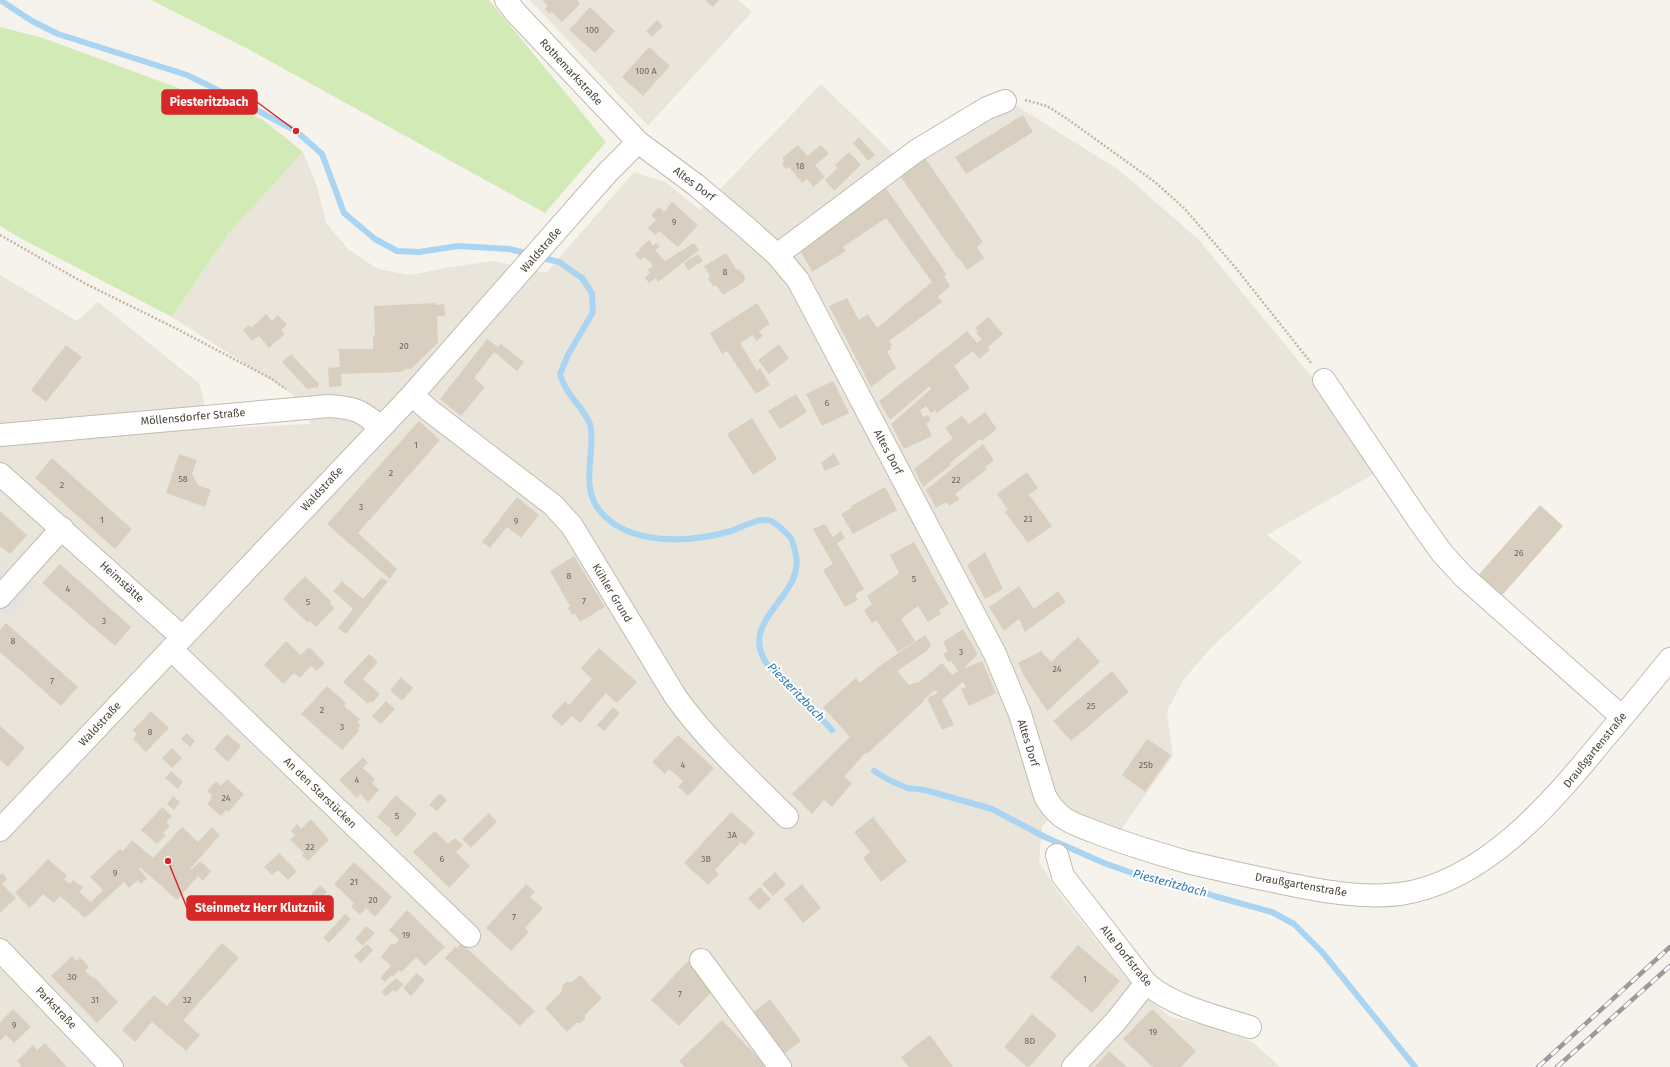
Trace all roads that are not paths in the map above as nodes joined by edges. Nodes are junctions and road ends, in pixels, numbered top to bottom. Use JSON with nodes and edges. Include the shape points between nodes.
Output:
{"nodes":[{"id":1,"x":506,"y":0,"type":"edge"},
{"id":2,"x":1005,"y":101,"type":"road end"},
{"id":3,"x":638,"y":142,"type":"junction"},
{"id":4,"x":777,"y":255,"type":"junction"},
{"id":5,"x":1324,"y":380,"type":"road end"},
{"id":6,"x":412,"y":395,"type":"junction"},
{"id":7,"x":380,"y":428,"type":"junction"},
{"id":8,"x":0,"y":435,"type":"edge"},
{"id":9,"x":0,"y":474,"type":"edge"},
{"id":10,"x":62,"y":528,"type":"junction"},
{"id":11,"x":0,"y":597,"type":"edge"},
{"id":12,"x":176,"y":643,"type":"junction"},
{"id":13,"x":1670,"y":660,"type":"edge"},
{"id":14,"x":1622,"y":717,"type":"junction"},
{"id":15,"x":787,"y":816,"type":"dead end"},
{"id":16,"x":1062,"y":816,"type":"joint"},
{"id":17,"x":0,"y":830,"type":"edge"},
{"id":18,"x":1058,"y":855,"type":"dead end"},
{"id":19,"x":469,"y":936,"type":"dead end"},
{"id":20,"x":0,"y":950,"type":"edge"},
{"id":21,"x":701,"y":960,"type":"dead end"},
{"id":22,"x":1146,"y":983,"type":"junction"},
{"id":23,"x":1250,"y":1027,"type":"dead end"},
{"id":24,"x":112,"y":1067,"type":"edge"},
{"id":25,"x":780,"y":1067,"type":"edge"},
{"id":26,"x":1073,"y":1067,"type":"edge"}],
"edges":[{"from":1,"to":3,"type":"street","name":"Rothemarkstraße"},
{"from":2,"to":4,"type":"street","via":[[987,108],[916,151]]},
{"from":3,"to":4,"type":"street","name":"Altes Dorf","via":[[696,185]]},
{"from":3,"to":6,"type":"street","name":"Waldstraße"},
{"from":4,"to":16,"type":"street","name":"Altes Dorf","via":[[806,293],[981,626],[1020,714],[1045,796],[1051,807]]},
{"from":5,"to":14,"type":"street","via":[[1442,553],[1464,577]]},
{"from":6,"to":7,"type":"street","name":"Waldstraße"},
{"from":6,"to":15,"type":"street","name":"Kühler Grund","via":[[563,515],[675,696],[724,754]]},
{"from":7,"to":8,"type":"street","name":"Möllensdorfer Straße","via":[[365,414],[350,408],[329,406]]},
{"from":7,"to":12,"type":"street","name":"Waldstraße"},
{"from":9,"to":10,"type":"street","name":"Heimstätte"},
{"from":10,"to":11,"type":"street"},
{"from":10,"to":12,"type":"street","name":"Heimstätte"},
{"from":12,"to":17,"type":"street","name":"Waldstraße"},
{"from":12,"to":19,"type":"street","name":"An den Starstücken"},
{"from":13,"to":14,"type":"street","name":"Draußgartenstraße"},
{"from":14,"to":16,"type":"street","name":"Draußgartenstraße","via":[[1562,790],[1506,843],[1442,882],[1421,890],[1399,894],[1333,892],[1230,872],[1156,854],[1074,824]]},
{"from":18,"to":22,"type":"street","name":"Alte Dorfstraße","via":[[1063,876]]},
{"from":20,"to":24,"type":"street","name":"Parkstraße"},
{"from":21,"to":25,"type":"street"},
{"from":22,"to":23,"type":"street","name":"Alte Dorfstraße","via":[[1158,994]]},
{"from":22,"to":26,"type":"street","via":[[1116,1021]]}]}
